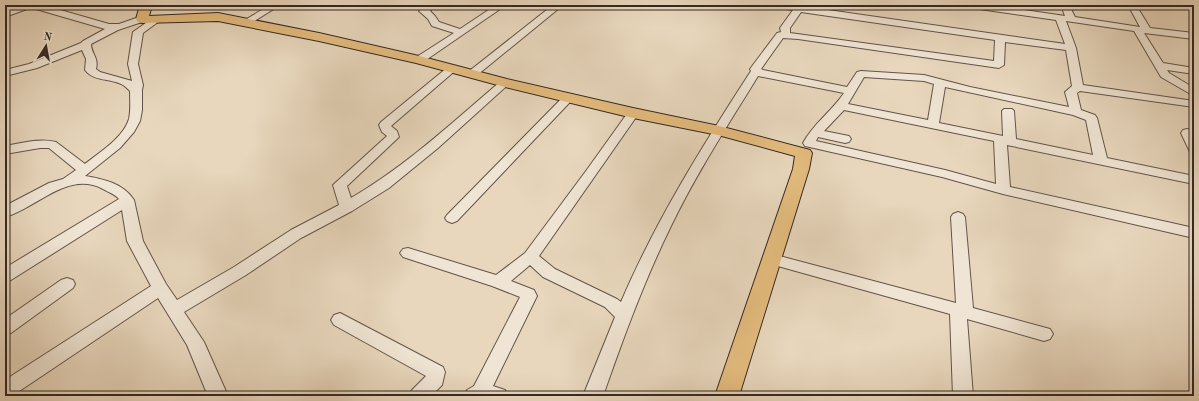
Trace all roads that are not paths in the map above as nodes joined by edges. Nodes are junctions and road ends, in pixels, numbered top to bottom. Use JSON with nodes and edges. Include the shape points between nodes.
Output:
{"nodes":[{"id":1,"x":276,"y":5,"type":"edge"},
{"id":2,"x":432,"y":5,"type":"edge"},
{"id":3,"x":502,"y":5,"type":"edge"},
{"id":4,"x":559,"y":5,"type":"edge"},
{"id":5,"x":776,"y":5,"type":"edge"},
{"id":6,"x":972,"y":5,"type":"edge"},
{"id":7,"x":1065,"y":5,"type":"edge"},
{"id":8,"x":1132,"y":5,"type":"edge"},
{"id":9,"x":994,"y":6,"type":"edge"},
{"id":10,"x":801,"y":8,"type":"edge"},
{"id":11,"x":5,"y":14,"type":"edge"},
{"id":12,"x":147,"y":15,"type":"edge"},
{"id":13,"x":1060,"y":19,"type":"junction"},
{"id":14,"x":1072,"y":20,"type":"junction"},
{"id":15,"x":245,"y":23,"type":"junction"},
{"id":16,"x":115,"y":28,"type":"junction"},
{"id":17,"x":1142,"y":30,"type":"junction"},
{"id":18,"x":461,"y":32,"type":"junction"},
{"id":19,"x":786,"y":35,"type":"junction"},
{"id":20,"x":1194,"y":36,"type":"edge"},
{"id":21,"x":1000,"y":38,"type":"junction"},
{"id":22,"x":86,"y":45,"type":"junction"},
{"id":23,"x":1071,"y":48,"type":"junction"},
{"id":24,"x":419,"y":60,"type":"junction"},
{"id":25,"x":1160,"y":66,"type":"junction"},
{"id":26,"x":452,"y":69,"type":"junction"},
{"id":27,"x":756,"y":71,"type":"junction"},
{"id":28,"x":1194,"y":71,"type":"edge"},
{"id":29,"x":5,"y":73,"type":"edge"},
{"id":30,"x":472,"y":74,"type":"junction"},
{"id":31,"x":940,"y":82,"type":"junction"},
{"id":32,"x":505,"y":83,"type":"junction"},
{"id":33,"x":1078,"y":87,"type":"junction"},
{"id":34,"x":136,"y":90,"type":"junction"},
{"id":35,"x":850,"y":91,"type":"junction"},
{"id":36,"x":1194,"y":93,"type":"edge"},
{"id":37,"x":568,"y":98,"type":"junction"},
{"id":38,"x":1194,"y":104,"type":"edge"},
{"id":39,"x":841,"y":106,"type":"junction"},
{"id":40,"x":1008,"y":111,"type":"dead end"},
{"id":41,"x":1076,"y":112,"type":"junction"},
{"id":42,"x":633,"y":113,"type":"junction"},
{"id":43,"x":933,"y":125,"type":"junction"},
{"id":44,"x":719,"y":130,"type":"junction"},
{"id":45,"x":1186,"y":133,"type":"dead end"},
{"id":46,"x":845,"y":139,"type":"dead end"},
{"id":47,"x":1005,"y":141,"type":"junction"},
{"id":48,"x":810,"y":143,"type":"junction"},
{"id":49,"x":1194,"y":149,"type":"edge"},
{"id":50,"x":5,"y":150,"type":"edge"},
{"id":51,"x":1101,"y":161,"type":"junction"},
{"id":52,"x":85,"y":170,"type":"junction"},
{"id":53,"x":1194,"y":180,"type":"edge"},
{"id":54,"x":69,"y":182,"type":"junction"},
{"id":55,"x":1003,"y":190,"type":"junction"},
{"id":56,"x":127,"y":200,"type":"junction"},
{"id":57,"x":347,"y":208,"type":"junction"},
{"id":58,"x":5,"y":212,"type":"edge"},
{"id":59,"x":958,"y":217,"type":"dead end"},
{"id":60,"x":452,"y":218,"type":"dead end"},
{"id":61,"x":1194,"y":233,"type":"edge"},
{"id":62,"x":408,"y":253,"type":"dead end"},
{"id":63,"x":530,"y":257,"type":"junction"},
{"id":64,"x":772,"y":259,"type":"junction"},
{"id":65,"x":5,"y":276,"type":"edge"},
{"id":66,"x":498,"y":282,"type":"junction"},
{"id":67,"x":66,"y":284,"type":"dead end"},
{"id":68,"x":160,"y":288,"type":"junction"},
{"id":69,"x":174,"y":310,"type":"junction"},
{"id":70,"x":961,"y":311,"type":"junction"},
{"id":71,"x":623,"y":315,"type":"junction"},
{"id":72,"x":340,"y":320,"type":"dead end"},
{"id":73,"x":5,"y":328,"type":"edge"},
{"id":74,"x":1044,"y":334,"type":"dead end"},
{"id":75,"x":5,"y":390,"type":"edge"},
{"id":76,"x":484,"y":395,"type":"edge"},
{"id":77,"x":218,"y":396,"type":"edge"},
{"id":78,"x":419,"y":396,"type":"edge"},
{"id":79,"x":593,"y":396,"type":"edge"},
{"id":80,"x":727,"y":396,"type":"edge"},
{"id":81,"x":962,"y":396,"type":"edge"}],
"edges":[{"from":1,"to":15,"type":"street"},
{"from":2,"to":18,"type":"street","via":[[424,11],[435,24]]},
{"from":3,"to":18,"type":"street"},
{"from":4,"to":30,"type":"street"},
{"from":5,"to":10,"type":"street"},
{"from":6,"to":9,"type":"street"},
{"from":7,"to":14,"type":"street"},
{"from":8,"to":17,"type":"street"},
{"from":9,"to":13,"type":"street"},
{"from":10,"to":19,"type":"street","via":[[785,28]]},
{"from":10,"to":21,"type":"street"},
{"from":11,"to":16,"type":"street","via":[[26,6],[37,6]]},
{"from":12,"to":15,"type":"main road","via":[[203,16]]},
{"from":12,"to":16,"type":"street"},
{"from":12,"to":34,"type":"street","via":[[144,26],[138,32],[133,64],[138,85]]},
{"from":13,"to":14,"type":"street"},
{"from":13,"to":23,"type":"street"},
{"from":14,"to":17,"type":"street"},
{"from":15,"to":24,"type":"main road"},
{"from":16,"to":22,"type":"street"},
{"from":17,"to":20,"type":"street"},
{"from":17,"to":25,"type":"street"},
{"from":18,"to":24,"type":"street"},
{"from":19,"to":21,"type":"street","via":[[999,65]]},
{"from":19,"to":27,"type":"street","via":[[780,35]]},
{"from":21,"to":23,"type":"street"},
{"from":22,"to":29,"type":"street","via":[[33,66]]},
{"from":22,"to":34,"type":"street","via":[[91,55],[91,72],[126,82]]},
{"from":23,"to":33,"type":"street"},
{"from":24,"to":26,"type":"main road"},
{"from":25,"to":28,"type":"street"},
{"from":25,"to":36,"type":"street","via":[[1166,76]]},
{"from":26,"to":30,"type":"main road"},
{"from":26,"to":57,"type":"street","via":[[385,125],[393,137],[340,185]]},
{"from":27,"to":35,"type":"street"},
{"from":27,"to":44,"type":"street"},
{"from":30,"to":32,"type":"main road"},
{"from":31,"to":35,"type":"street","via":[[924,78],[861,74]]},
{"from":31,"to":41,"type":"street"},
{"from":31,"to":43,"type":"street"},
{"from":32,"to":37,"type":"main road"},
{"from":32,"to":57,"type":"street","via":[[384,185]]},
{"from":33,"to":38,"type":"street"},
{"from":33,"to":41,"type":"street","via":[[1072,92]]},
{"from":34,"to":52,"type":"street","via":[[134,120],[124,137]]},
{"from":35,"to":39,"type":"street"},
{"from":37,"to":42,"type":"main road"},
{"from":37,"to":60,"type":"street"},
{"from":39,"to":43,"type":"street"},
{"from":39,"to":48,"type":"street"},
{"from":40,"to":47,"type":"street"},
{"from":41,"to":51,"type":"street","via":[[1091,118]]},
{"from":42,"to":44,"type":"main road"},
{"from":42,"to":63,"type":"street"},
{"from":43,"to":47,"type":"street"},
{"from":44,"to":48,"type":"main road"},
{"from":44,"to":71,"type":"street","via":[[665,224]]},
{"from":45,"to":49,"type":"street"},
{"from":46,"to":48,"type":"street"},
{"from":47,"to":51,"type":"street"},
{"from":47,"to":55,"type":"street"},
{"from":48,"to":55,"type":"street"},
{"from":48,"to":64,"type":"main road"},
{"from":50,"to":52,"type":"street","via":[[40,144],[52,145]]},
{"from":51,"to":53,"type":"street"},
{"from":52,"to":54,"type":"street"},
{"from":54,"to":56,"type":"street","via":[[85,180],[104,184],[121,193]]},
{"from":54,"to":58,"type":"street","via":[[54,186]]},
{"from":55,"to":61,"type":"street"},
{"from":56,"to":65,"type":"street"},
{"from":56,"to":68,"type":"street","via":[[135,241]]},
{"from":57,"to":69,"type":"street","via":[[296,234]]},
{"from":59,"to":70,"type":"street"},
{"from":62,"to":66,"type":"street"},
{"from":63,"to":66,"type":"street"},
{"from":63,"to":71,"type":"street","via":[[549,273],[611,303]]},
{"from":64,"to":70,"type":"street"},
{"from":64,"to":80,"type":"main road"},
{"from":66,"to":76,"type":"street","via":[[528,294],[529,299]]},
{"from":67,"to":73,"type":"street"},
{"from":68,"to":69,"type":"street"},
{"from":68,"to":75,"type":"street"},
{"from":69,"to":77,"type":"street","via":[[195,342]]},
{"from":70,"to":74,"type":"street"},
{"from":70,"to":81,"type":"street"},
{"from":71,"to":79,"type":"street"},
{"from":72,"to":78,"type":"street","via":[[436,372],[435,379]]}]}
